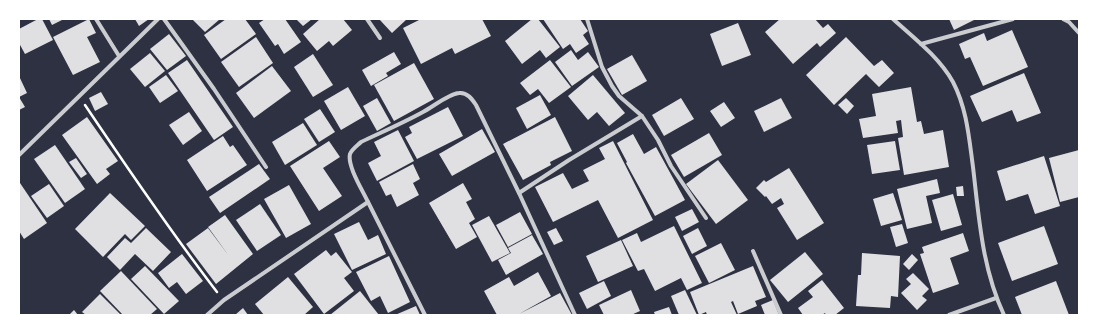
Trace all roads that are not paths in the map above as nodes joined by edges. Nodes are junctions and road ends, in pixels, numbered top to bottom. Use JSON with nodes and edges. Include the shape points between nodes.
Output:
{"nodes":[{"id":1,"x":96,"y":19,"type":"edge"},
{"id":2,"x":158,"y":19,"type":"edge"},
{"id":3,"x":164,"y":19,"type":"edge"},
{"id":4,"x":367,"y":19,"type":"edge"},
{"id":5,"x":587,"y":19,"type":"edge"},
{"id":6,"x":892,"y":19,"type":"edge"},
{"id":7,"x":1013,"y":19,"type":"edge"},
{"id":8,"x":1063,"y":19,"type":"edge"},
{"id":9,"x":1079,"y":34,"type":"edge"},
{"id":10,"x":380,"y":38,"type":"dead end"},
{"id":11,"x":921,"y":44,"type":"junction"},
{"id":12,"x":119,"y":56,"type":"junction"},
{"id":13,"x":642,"y":116,"type":"junction"},
{"id":14,"x":19,"y":155,"type":"edge"},
{"id":15,"x":266,"y":167,"type":"dead end"},
{"id":16,"x":518,"y":193,"type":"junction"},
{"id":17,"x":368,"y":202,"type":"junction"},
{"id":18,"x":706,"y":218,"type":"dead end"},
{"id":19,"x":754,"y":251,"type":"dead end"},
{"id":20,"x":996,"y":298,"type":"junction"},
{"id":21,"x":207,"y":315,"type":"edge"},
{"id":22,"x":425,"y":315,"type":"edge"},
{"id":23,"x":575,"y":315,"type":"edge"},
{"id":24,"x":781,"y":315,"type":"edge"},
{"id":25,"x":949,"y":315,"type":"edge"},
{"id":26,"x":1004,"y":315,"type":"edge"}],
"edges":[{"from":1,"to":12,"type":"street"},
{"from":2,"to":12,"type":"street"},
{"from":3,"to":15,"type":"street"},
{"from":4,"to":10,"type":"street"},
{"from":5,"to":13,"type":"street","via":[[602,67],[612,86],[619,96]]},
{"from":6,"to":11,"type":"street"},
{"from":7,"to":11,"type":"street"},
{"from":8,"to":9,"type":"street","via":[[1070,22]]},
{"from":11,"to":20,"type":"street","via":[[943,67],[961,99],[968,130],[983,250]]},
{"from":12,"to":14,"type":"street"},
{"from":13,"to":16,"type":"street"},
{"from":13,"to":18,"type":"street","via":[[671,166]]},
{"from":16,"to":17,"type":"street","via":[[476,105],[471,98],[459,93],[361,142],[354,148],[350,154],[350,164]]},
{"from":16,"to":23,"type":"street"},
{"from":17,"to":21,"type":"street","via":[[224,300]]},
{"from":17,"to":22,"type":"street"},
{"from":19,"to":24,"type":"street"},
{"from":20,"to":25,"type":"street"},
{"from":20,"to":26,"type":"street"}]}
